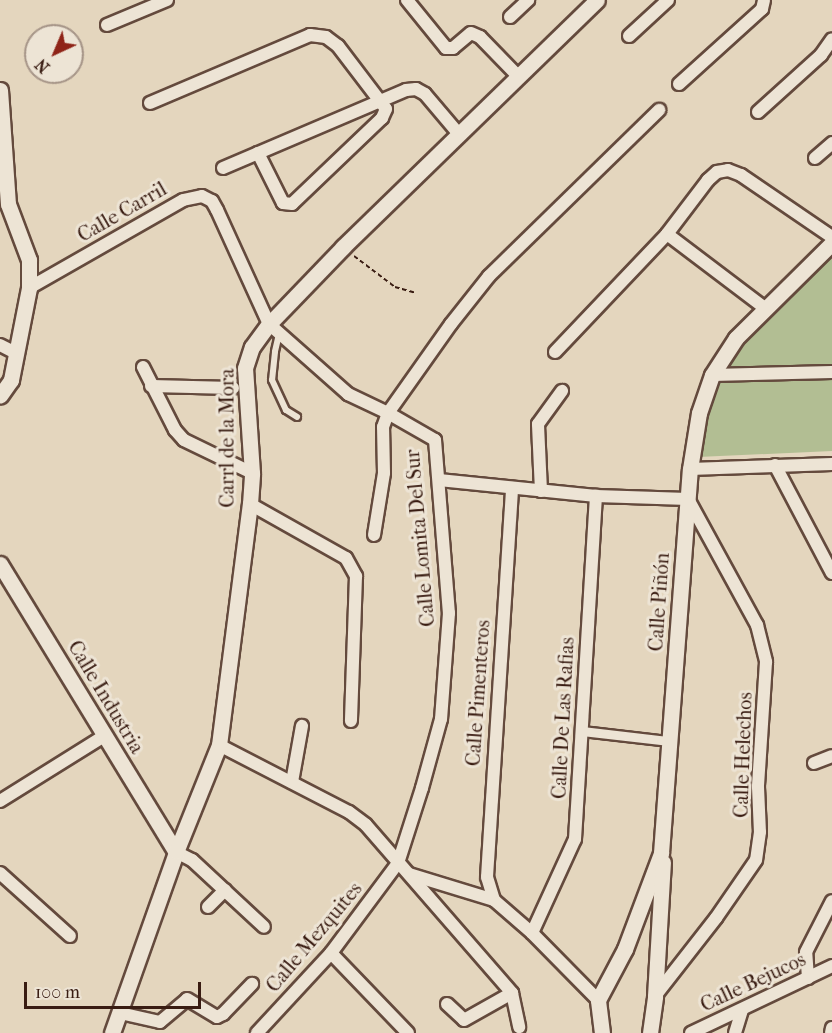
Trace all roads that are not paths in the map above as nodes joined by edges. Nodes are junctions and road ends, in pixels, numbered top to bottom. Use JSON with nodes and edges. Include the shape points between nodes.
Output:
{"nodes":[{"id":1,"x":167,"y":0,"type":"edge"},
{"id":2,"x":407,"y":0,"type":"edge"},
{"id":3,"x":528,"y":0,"type":"edge"},
{"id":4,"x":597,"y":0,"type":"edge"},
{"id":5,"x":668,"y":0,"type":"edge"},
{"id":6,"x":764,"y":0,"type":"edge"},
{"id":7,"x":510,"y":17,"type":"dead end"},
{"id":8,"x":107,"y":25,"type":"dead end"},
{"id":9,"x":629,"y":36,"type":"dead end"},
{"id":10,"x":832,"y":39,"type":"edge"},
{"id":11,"x":518,"y":75,"type":"junction"},
{"id":12,"x":680,"y":84,"type":"dead end"},
{"id":13,"x":0,"y":90,"type":"edge"},
{"id":14,"x":382,"y":101,"type":"junction"},
{"id":15,"x":150,"y":103,"type":"dead end"},
{"id":16,"x":659,"y":110,"type":"dead end"},
{"id":17,"x":758,"y":112,"type":"dead end"},
{"id":18,"x":458,"y":133,"type":"junction"},
{"id":19,"x":832,"y":143,"type":"edge"},
{"id":20,"x":258,"y":153,"type":"junction"},
{"id":21,"x":815,"y":158,"type":"dead end"},
{"id":22,"x":223,"y":168,"type":"dead end"},
{"id":23,"x":667,"y":234,"type":"junction"},
{"id":24,"x":832,"y":237,"type":"edge"},
{"id":25,"x":832,"y":243,"type":"edge"},
{"id":26,"x":29,"y":288,"type":"junction"},
{"id":27,"x":765,"y":308,"type":"junction"},
{"id":28,"x":275,"y":329,"type":"junction"},
{"id":29,"x":0,"y":345,"type":"edge"},
{"id":30,"x":555,"y":352,"type":"dead end"},
{"id":31,"x":16,"y":353,"type":"junction"},
{"id":32,"x":143,"y":367,"type":"dead end"},
{"id":33,"x":832,"y":372,"type":"edge"},
{"id":34,"x":712,"y":375,"type":"junction"},
{"id":35,"x":152,"y":386,"type":"junction"},
{"id":36,"x":233,"y":388,"type":"dead end"},
{"id":37,"x":562,"y":391,"type":"dead end"},
{"id":38,"x":0,"y":396,"type":"edge"},
{"id":39,"x":388,"y":413,"type":"junction"},
{"id":40,"x":297,"y":417,"type":"dead end"},
{"id":41,"x":832,"y":464,"type":"edge"},
{"id":42,"x":775,"y":465,"type":"junction"},
{"id":43,"x":690,"y":469,"type":"junction"},
{"id":44,"x":252,"y":472,"type":"junction"},
{"id":45,"x":439,"y":480,"type":"junction"},
{"id":46,"x":512,"y":488,"type":"junction"},
{"id":47,"x":541,"y":491,"type":"junction"},
{"id":48,"x":596,"y":496,"type":"junction"},
{"id":49,"x":688,"y":499,"type":"junction"},
{"id":50,"x":250,"y":504,"type":"junction"},
{"id":51,"x":374,"y":535,"type":"dead end"},
{"id":52,"x":829,"y":560,"type":"edge"},
{"id":53,"x":0,"y":564,"type":"edge"},
{"id":54,"x":832,"y":573,"type":"edge"},
{"id":55,"x":351,"y":721,"type":"dead end"},
{"id":56,"x":302,"y":726,"type":"dead end"},
{"id":57,"x":582,"y":731,"type":"junction"},
{"id":58,"x":105,"y":736,"type":"junction"},
{"id":59,"x":669,"y":741,"type":"junction"},
{"id":60,"x":219,"y":745,"type":"junction"},
{"id":61,"x":832,"y":756,"type":"edge"},
{"id":62,"x":814,"y":762,"type":"dead end"},
{"id":63,"x":292,"y":782,"type":"junction"},
{"id":64,"x":0,"y":801,"type":"edge"},
{"id":65,"x":176,"y":852,"type":"junction"},
{"id":66,"x":661,"y":853,"type":"junction"},
{"id":67,"x":398,"y":863,"type":"junction"},
{"id":68,"x":0,"y":873,"type":"edge"},
{"id":69,"x":408,"y":874,"type":"junction"},
{"id":70,"x":225,"y":890,"type":"junction"},
{"id":71,"x":494,"y":900,"type":"junction"},
{"id":72,"x":832,"y":901,"type":"edge"},
{"id":73,"x":208,"y":907,"type":"dead end"},
{"id":74,"x":264,"y":927,"type":"dead end"},
{"id":75,"x":532,"y":933,"type":"junction"},
{"id":76,"x":70,"y":936,"type":"dead end"},
{"id":77,"x":331,"y":953,"type":"junction"},
{"id":78,"x":832,"y":966,"type":"edge"},
{"id":79,"x":808,"y":978,"type":"junction"},
{"id":80,"x":252,"y":984,"type":"dead end"},
{"id":81,"x":512,"y":993,"type":"junction"},
{"id":82,"x":655,"y":996,"type":"junction"},
{"id":83,"x":598,"y":1000,"type":"junction"},
{"id":84,"x":447,"y":1004,"type":"dead end"},
{"id":85,"x":742,"y":1010,"type":"junction"},
{"id":86,"x":120,"y":1012,"type":"junction"},
{"id":87,"x":519,"y":1027,"type":"dead end"},
{"id":88,"x":832,"y":1028,"type":"edge"},
{"id":89,"x":112,"y":1033,"type":"edge"},
{"id":90,"x":257,"y":1033,"type":"edge"},
{"id":91,"x":408,"y":1033,"type":"edge"},
{"id":92,"x":602,"y":1033,"type":"edge"},
{"id":93,"x":650,"y":1033,"type":"edge"},
{"id":94,"x":691,"y":1033,"type":"edge"},
{"id":95,"x":735,"y":1033,"type":"edge"},
{"id":96,"x":831,"y":1033,"type":"edge"}],
"edges":[{"from":1,"to":8,"type":"street"},
{"from":2,"to":11,"type":"street","via":[[446,48],[453,48],[471,33],[480,37]]},
{"from":3,"to":7,"type":"street"},
{"from":4,"to":11,"type":"street","name":"Carrl de la Mora"},
{"from":5,"to":9,"type":"street"},
{"from":6,"to":12,"type":"street","via":[[762,9]]},
{"from":10,"to":17,"type":"street","via":[[821,55]]},
{"from":11,"to":18,"type":"street","name":"Carrl de la Mora"},
{"from":13,"to":26,"type":"street","via":[[8,204],[29,260]]},
{"from":14,"to":15,"type":"street","via":[[338,46],[326,37],[310,35]]},
{"from":14,"to":18,"type":"street","via":[[416,89],[425,94]]},
{"from":14,"to":20,"type":"street"},
{"from":14,"to":20,"type":"street","via":[[386,109],[382,118],[292,204],[283,203]]},
{"from":16,"to":39,"type":"street","via":[[489,276]]},
{"from":18,"to":28,"type":"street","name":"Carrl de la Mora","via":[[343,247]]},
{"from":19,"to":21,"type":"street"},
{"from":20,"to":22,"type":"street"},
{"from":23,"to":24,"type":"street","via":[[708,180],[717,172],[728,170]]},
{"from":23,"to":27,"type":"street"},
{"from":23,"to":30,"type":"street"},
{"from":25,"to":27,"type":"street","name":"Calle Piñón"},
{"from":26,"to":28,"type":"street","name":"Calle Carril","via":[[183,200],[202,196],[212,201],[217,210]]},
{"from":26,"to":31,"type":"street"},
{"from":27,"to":34,"type":"street","name":"Calle Piñón","via":[[736,338]]},
{"from":28,"to":39,"type":"street","name":"Calle Lomita Del Sur","via":[[348,394]]},
{"from":28,"to":40,"type":"lane","via":[[272,380],[286,410]]},
{"from":28,"to":44,"type":"street","name":"Carrl de la Mora","via":[[252,347],[245,368]]},
{"from":29,"to":31,"type":"street"},
{"from":31,"to":38,"type":"street","via":[[11,380]]},
{"from":32,"to":35,"type":"street"},
{"from":33,"to":34,"type":"street"},
{"from":34,"to":43,"type":"street","name":"Calle Piñón","via":[[699,413]]},
{"from":35,"to":36,"type":"street"},
{"from":35,"to":44,"type":"street","via":[[184,440]]},
{"from":37,"to":47,"type":"street","via":[[538,424]]},
{"from":39,"to":45,"type":"street","name":"Calle Lomita Del Sur","via":[[435,440]]},
{"from":39,"to":51,"type":"street","via":[[383,427],[384,474]]},
{"from":41,"to":42,"type":"street"},
{"from":42,"to":43,"type":"street"},
{"from":42,"to":52,"type":"street"},
{"from":43,"to":49,"type":"street","name":"Calle Piñón"},
{"from":44,"to":50,"type":"street","name":"Carrl de la Mora"},
{"from":45,"to":46,"type":"street"},
{"from":45,"to":67,"type":"street","name":"Calle Lomita Del Sur","via":[[449,613],[441,719]]},
{"from":46,"to":47,"type":"street"},
{"from":46,"to":71,"type":"street","name":"Calle Pimenteros","via":[[487,877]]},
{"from":47,"to":48,"type":"street"},
{"from":48,"to":49,"type":"street"},
{"from":48,"to":57,"type":"street","name":"Calle De Las Rafias"},
{"from":49,"to":59,"type":"street","name":"Calle Piñón"},
{"from":49,"to":82,"type":"street","name":"Calle Helechos","via":[[757,625],[766,662],[758,787],[760,832],[752,867]]},
{"from":50,"to":55,"type":"street","via":[[346,558],[356,576]]},
{"from":50,"to":60,"type":"street","name":"Carrl de la Mora"},
{"from":52,"to":54,"type":"street"},
{"from":53,"to":58,"type":"street","name":"Calle Industria"},
{"from":56,"to":63,"type":"street"},
{"from":57,"to":59,"type":"street"},
{"from":57,"to":75,"type":"street","name":"Calle De Las Rafias","via":[[575,839]]},
{"from":58,"to":64,"type":"street"},
{"from":58,"to":65,"type":"street","name":"Calle Industria"},
{"from":59,"to":66,"type":"street","name":"Calle Piñón"},
{"from":60,"to":63,"type":"street"},
{"from":60,"to":65,"type":"street","name":"Carrl de la Mora"},
{"from":61,"to":62,"type":"street"},
{"from":63,"to":67,"type":"street","via":[[350,812]]},
{"from":65,"to":70,"type":"street","via":[[192,860]]},
{"from":65,"to":86,"type":"street","name":"Carrl de la Mora"},
{"from":66,"to":82,"type":"street"},
{"from":66,"to":83,"type":"street","name":"Calle Piñón","via":[[625,949]]},
{"from":67,"to":69,"type":"street"},
{"from":67,"to":77,"type":"street","name":"Calle Mezquites"},
{"from":68,"to":76,"type":"street"},
{"from":69,"to":71,"type":"street"},
{"from":69,"to":81,"type":"street"},
{"from":70,"to":73,"type":"street"},
{"from":70,"to":74,"type":"street"},
{"from":71,"to":75,"type":"street"},
{"from":72,"to":79,"type":"street","via":[[806,952]]},
{"from":75,"to":83,"type":"street"},
{"from":77,"to":90,"type":"street","name":"Calle Mezquites"},
{"from":77,"to":91,"type":"street"},
{"from":78,"to":79,"type":"street","name":"Calle Bejucos"},
{"from":79,"to":85,"type":"street","name":"Calle Bejucos"},
{"from":80,"to":86,"type":"street","via":[[217,1017],[187,999],[160,1022]]},
{"from":81,"to":84,"type":"street","via":[[464,1020]]},
{"from":81,"to":87,"type":"street"},
{"from":82,"to":93,"type":"street"},
{"from":83,"to":92,"type":"street"},
{"from":85,"to":94,"type":"street","name":"Calle Bejucos"},
{"from":85,"to":95,"type":"street"},
{"from":86,"to":89,"type":"street","name":"Carrl de la Mora"},
{"from":88,"to":96,"type":"street"}]}
